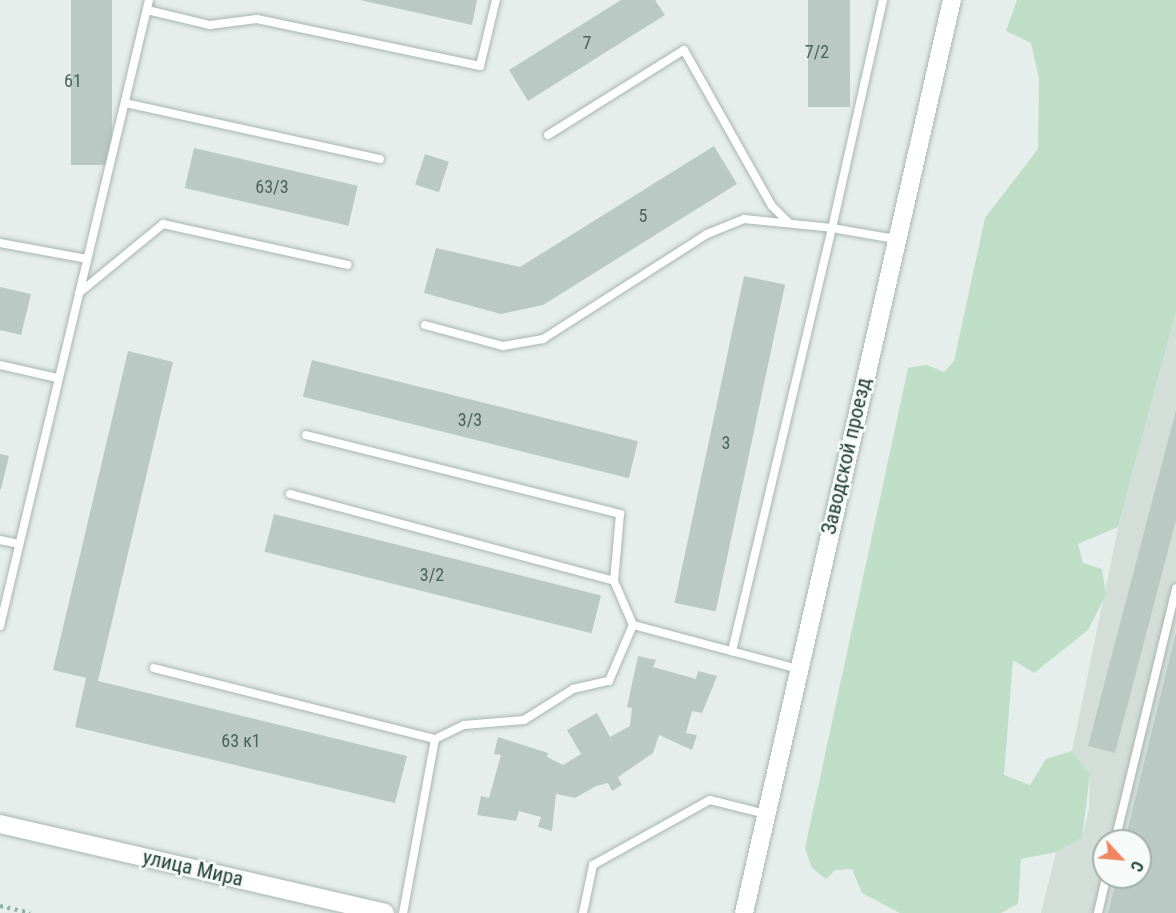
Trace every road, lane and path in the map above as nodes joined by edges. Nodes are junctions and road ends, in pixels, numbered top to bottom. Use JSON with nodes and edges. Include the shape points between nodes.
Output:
{"nodes":[{"id":1,"x":149,"y":0,"type":"edge"},
{"id":2,"x":496,"y":0,"type":"edge"},
{"id":3,"x":884,"y":0,"type":"edge"},
{"id":4,"x":952,"y":0,"type":"edge"},
{"id":5,"x":147,"y":10,"type":"junction"},
{"id":6,"x":125,"y":103,"type":"junction"},
{"id":7,"x":548,"y":135,"type":"dead end"},
{"id":8,"x":380,"y":159,"type":"dead end"},
{"id":9,"x":789,"y":223,"type":"junction"},
{"id":10,"x":832,"y":228,"type":"junction"},
{"id":11,"x":895,"y":240,"type":"junction"},
{"id":12,"x":0,"y":243,"type":"edge"},
{"id":13,"x":87,"y":259,"type":"junction"},
{"id":14,"x":348,"y":265,"type":"dead end"},
{"id":15,"x":78,"y":294,"type":"junction"},
{"id":16,"x":425,"y":325,"type":"dead end"},
{"id":17,"x":0,"y":365,"type":"edge"},
{"id":18,"x":57,"y":378,"type":"junction"},
{"id":19,"x":306,"y":435,"type":"dead end"},
{"id":20,"x":290,"y":494,"type":"dead end"},
{"id":21,"x":0,"y":540,"type":"edge"},
{"id":22,"x":19,"y":544,"type":"junction"},
{"id":23,"x":614,"y":581,"type":"junction"},
{"id":24,"x":1176,"y":588,"type":"edge"},
{"id":25,"x":633,"y":625,"type":"junction"},
{"id":26,"x":0,"y":626,"type":"edge"},
{"id":27,"x":732,"y":651,"type":"junction"},
{"id":28,"x":154,"y":668,"type":"dead end"},
{"id":29,"x":798,"y":669,"type":"junction"},
{"id":30,"x":435,"y":739,"type":"junction"},
{"id":31,"x":766,"y":814,"type":"junction"},
{"id":32,"x":0,"y":824,"type":"edge"},
{"id":33,"x":1118,"y":829,"type":"edge"},
{"id":34,"x":1103,"y":889,"type":"edge"},
{"id":35,"x":0,"y":906,"type":"edge"},
{"id":36,"x":30,"y":913,"type":"edge"},
{"id":37,"x":385,"y":913,"type":"edge"},
{"id":38,"x":403,"y":913,"type":"edge"},
{"id":39,"x":583,"y":913,"type":"edge"},
{"id":40,"x":744,"y":913,"type":"edge"},
{"id":41,"x":1098,"y":913,"type":"edge"}],
"edges":[{"from":1,"to":5,"type":"lane"},
{"from":2,"to":5,"type":"lane","via":[[480,66],[257,19],[210,25]]},
{"from":3,"to":10,"type":"lane"},
{"from":4,"to":11,"type":"main road","name":"Заводской проезд"},
{"from":5,"to":6,"type":"lane"},
{"from":6,"to":8,"type":"lane"},
{"from":6,"to":13,"type":"lane"},
{"from":7,"to":9,"type":"lane","via":[[684,50],[772,206]]},
{"from":9,"to":10,"type":"lane"},
{"from":9,"to":16,"type":"lane","via":[[744,219],[707,234],[543,339],[503,346]]},
{"from":10,"to":11,"type":"lane"},
{"from":10,"to":27,"type":"lane"},
{"from":11,"to":29,"type":"main road","name":"Заводской проезд"},
{"from":12,"to":13,"type":"lane"},
{"from":13,"to":15,"type":"lane"},
{"from":14,"to":15,"type":"lane","via":[[163,224]]},
{"from":15,"to":18,"type":"lane"},
{"from":17,"to":18,"type":"lane"},
{"from":18,"to":22,"type":"lane"},
{"from":19,"to":23,"type":"lane","via":[[620,514]]},
{"from":20,"to":23,"type":"lane"},
{"from":21,"to":22,"type":"lane"},
{"from":22,"to":26,"type":"lane"},
{"from":23,"to":25,"type":"lane"},
{"from":24,"to":33,"type":"lane"},
{"from":25,"to":27,"type":"lane"},
{"from":25,"to":30,"type":"lane","via":[[609,681],[573,689],[524,720],[465,725]]},
{"from":27,"to":29,"type":"lane"},
{"from":28,"to":30,"type":"lane"},
{"from":29,"to":31,"type":"main road","name":"Заводской проезд"},
{"from":30,"to":38,"type":"lane"},
{"from":31,"to":39,"type":"lane","via":[[710,800],[593,865]]},
{"from":31,"to":40,"type":"main road","name":"Заводской проезд"},
{"from":32,"to":37,"type":"main road","name":"улица Мира"},
{"from":34,"to":41,"type":"lane"},
{"from":35,"to":36,"type":"path"}]}
